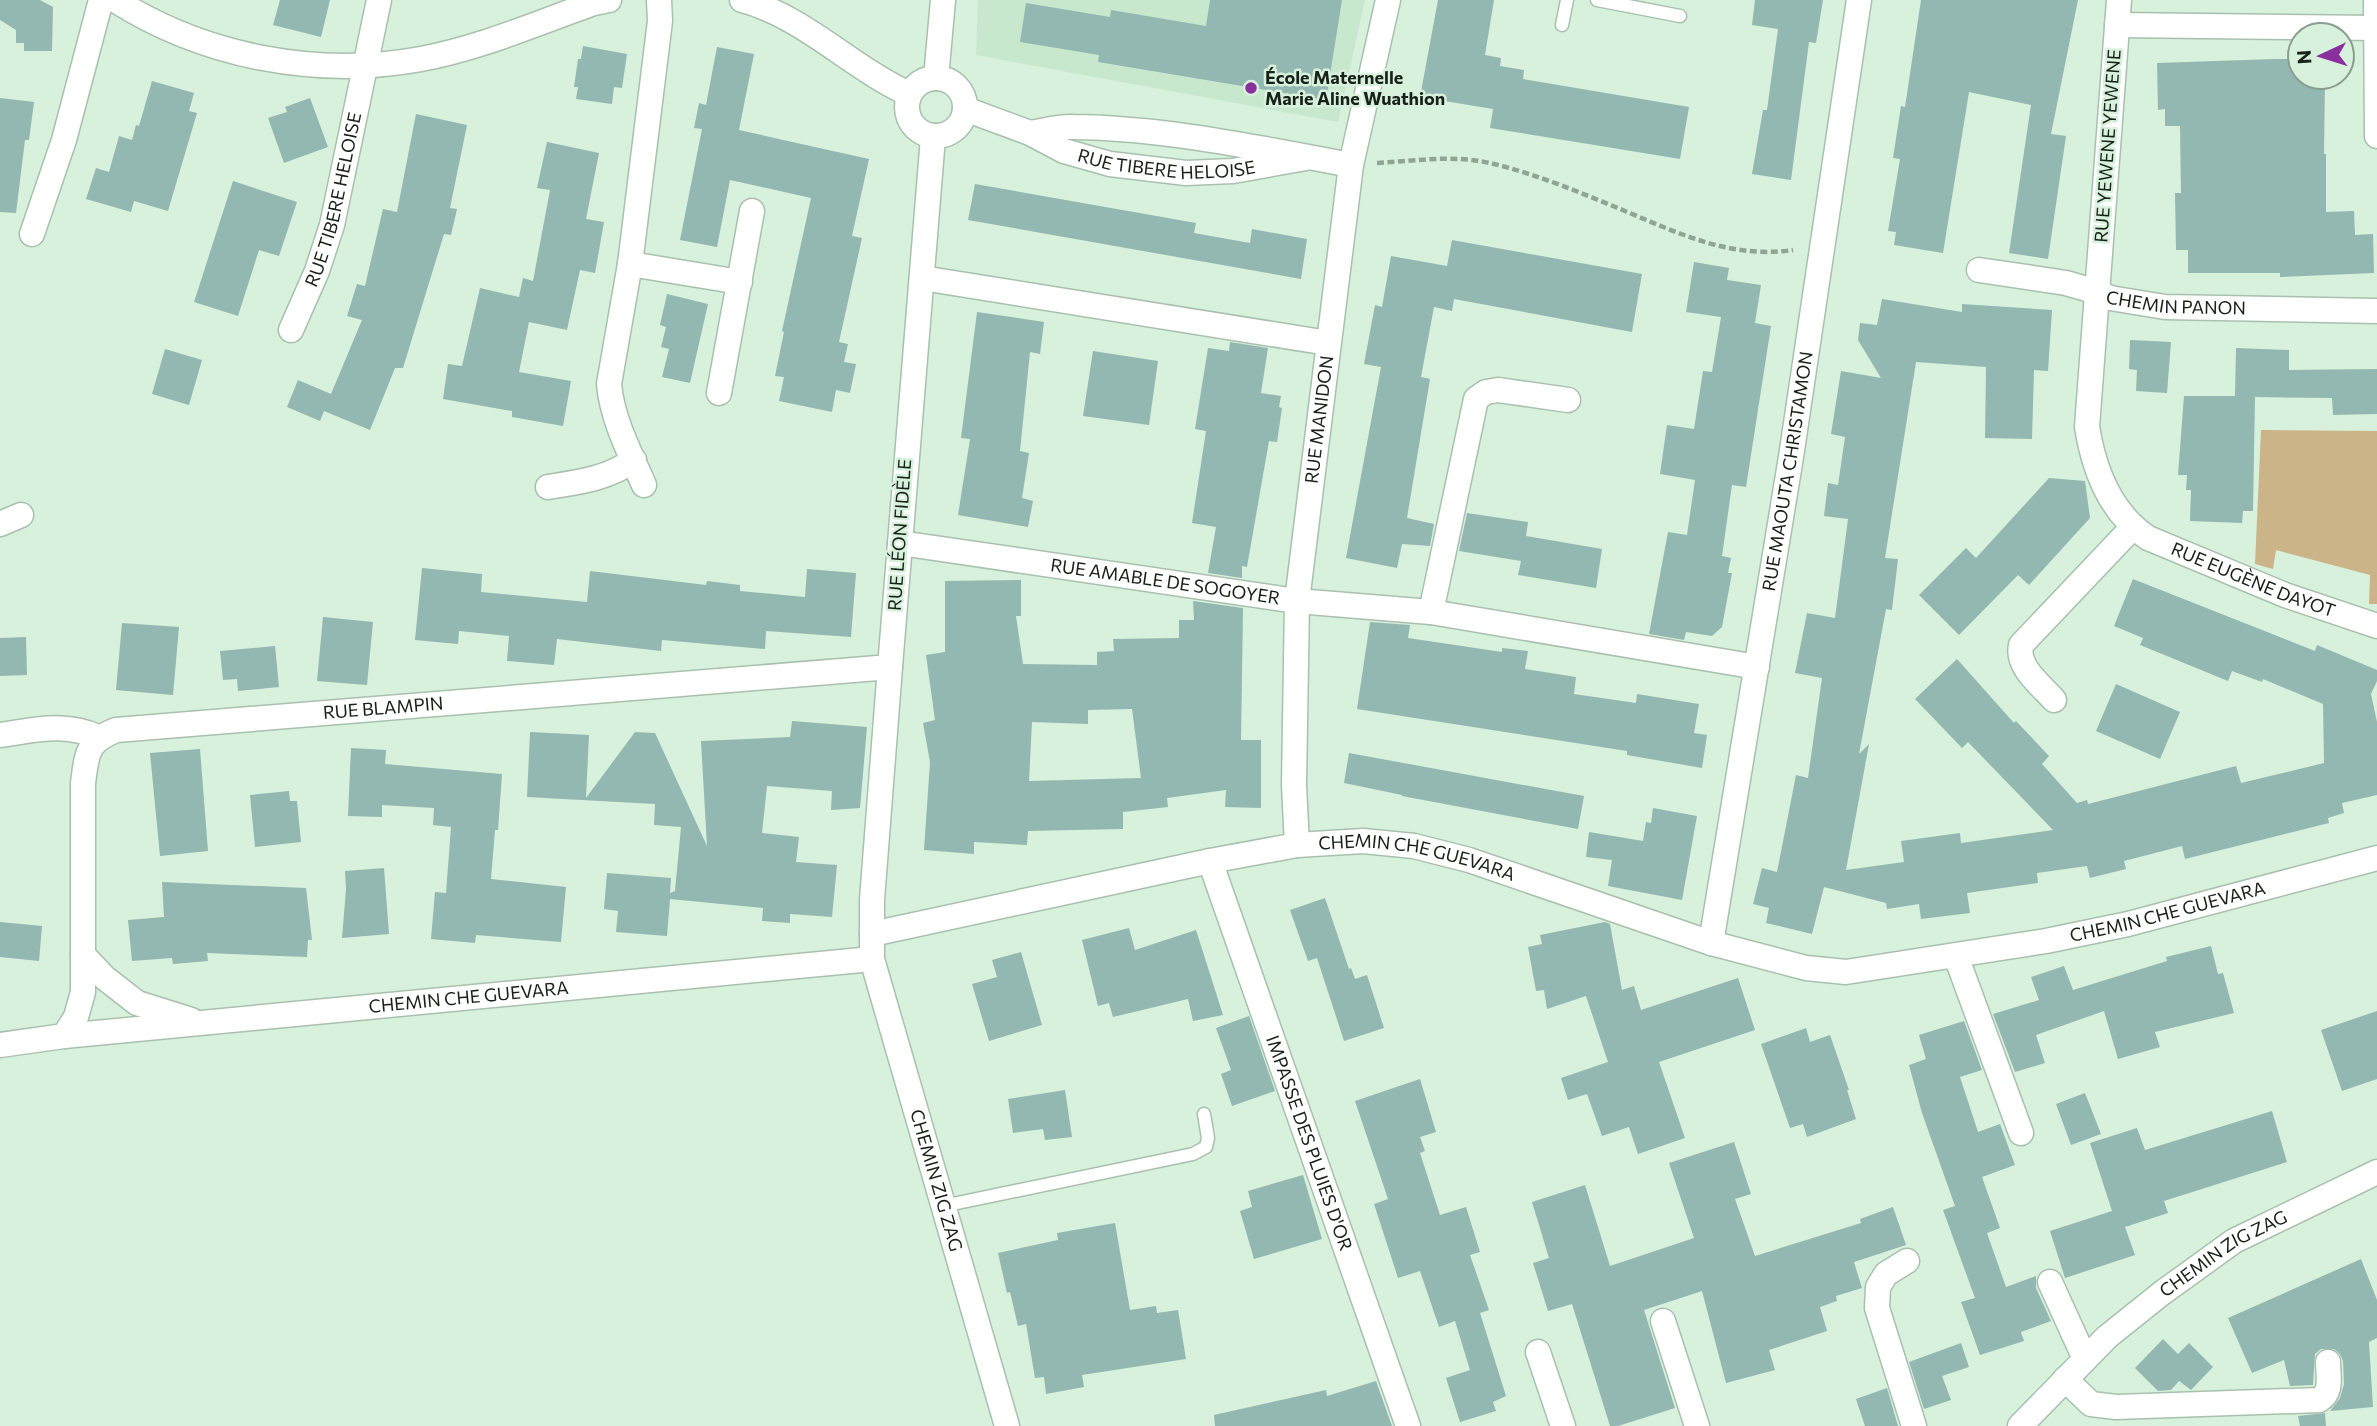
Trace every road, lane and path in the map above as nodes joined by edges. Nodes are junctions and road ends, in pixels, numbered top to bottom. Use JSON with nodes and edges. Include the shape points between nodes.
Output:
{"nodes":[{"id":1,"x":101,"y":0,"type":"edge"},
{"id":2,"x":115,"y":0,"type":"edge"},
{"id":3,"x":379,"y":0,"type":"edge"},
{"id":4,"x":609,"y":0,"type":"edge"},
{"id":5,"x":659,"y":0,"type":"edge"},
{"id":6,"x":742,"y":0,"type":"edge"},
{"id":7,"x":943,"y":0,"type":"edge"},
{"id":8,"x":1388,"y":0,"type":"edge"},
{"id":9,"x":1567,"y":0,"type":"edge"},
{"id":10,"x":1597,"y":0,"type":"edge"},
{"id":11,"x":1860,"y":0,"type":"edge"},
{"id":12,"x":2119,"y":0,"type":"edge"},
{"id":13,"x":2376,"y":0,"type":"edge"},
{"id":14,"x":1680,"y":16,"type":"dead end"},
{"id":15,"x":1562,"y":25,"type":"dead end"},
{"id":16,"x":2117,"y":25,"type":"junction"},
{"id":17,"x":2376,"y":28,"type":"edge"},
{"id":18,"x":365,"y":65,"type":"junction"},
{"id":19,"x":936,"y":78,"type":"junction"},
{"id":20,"x":909,"y":94,"type":"junction"},
{"id":21,"x":965,"y":109,"type":"junction"},
{"id":22,"x":1030,"y":133,"type":"junction"},
{"id":23,"x":933,"y":136,"type":"junction"},
{"id":24,"x":2377,"y":136,"type":"edge"},
{"id":25,"x":1306,"y":158,"type":"junction"},
{"id":26,"x":1350,"y":165,"type":"junction"},
{"id":27,"x":752,"y":211,"type":"dead end"},
{"id":28,"x":32,"y":234,"type":"dead end"},
{"id":29,"x":1822,"y":246,"type":"junction"},
{"id":30,"x":630,"y":264,"type":"junction"},
{"id":31,"x":1979,"y":270,"type":"dead end"},
{"id":32,"x":922,"y":278,"type":"junction"},
{"id":33,"x":740,"y":282,"type":"junction"},
{"id":34,"x":2097,"y":292,"type":"junction"},
{"id":35,"x":2377,"y":311,"type":"edge"},
{"id":36,"x":291,"y":330,"type":"dead end"},
{"id":37,"x":1328,"y":343,"type":"junction"},
{"id":38,"x":719,"y":393,"type":"dead end"},
{"id":39,"x":1568,"y":400,"type":"dead end"},
{"id":40,"x":634,"y":460,"type":"junction"},
{"id":41,"x":644,"y":485,"type":"dead end"},
{"id":42,"x":548,"y":487,"type":"dead end"},
{"id":43,"x":2132,"y":528,"type":"junction"},
{"id":44,"x":900,"y":543,"type":"junction"},
{"id":45,"x":1297,"y":601,"type":"junction"},
{"id":46,"x":1431,"y":612,"type":"junction"},
{"id":47,"x":2377,"y":626,"type":"edge"},
{"id":48,"x":890,"y":667,"type":"junction"},
{"id":49,"x":1756,"y":667,"type":"junction"},
{"id":50,"x":2054,"y":700,"type":"dead end"},
{"id":51,"x":0,"y":735,"type":"edge"},
{"id":52,"x":98,"y":737,"type":"junction"},
{"id":53,"x":1297,"y":845,"type":"junction"},
{"id":54,"x":2377,"y":858,"type":"edge"},
{"id":55,"x":1210,"y":861,"type":"junction"},
{"id":56,"x":872,"y":934,"type":"junction"},
{"id":57,"x":1711,"y":943,"type":"junction"},
{"id":58,"x":83,"y":955,"type":"junction"},
{"id":59,"x":1956,"y":956,"type":"junction"},
{"id":60,"x":872,"y":959,"type":"junction"},
{"id":61,"x":201,"y":1023,"type":"junction"},
{"id":62,"x":65,"y":1036,"type":"junction"},
{"id":63,"x":0,"y":1045,"type":"edge"},
{"id":64,"x":1204,"y":1114,"type":"dead end"},
{"id":65,"x":2021,"y":1133,"type":"dead end"},
{"id":66,"x":2377,"y":1172,"type":"edge"},
{"id":67,"x":943,"y":1206,"type":"junction"},
{"id":68,"x":1907,"y":1262,"type":"dead end"},
{"id":69,"x":2050,"y":1282,"type":"dead end"},
{"id":70,"x":1663,"y":1321,"type":"dead end"},
{"id":71,"x":1538,"y":1352,"type":"dead end"},
{"id":72,"x":2085,"y":1359,"type":"junction"},
{"id":73,"x":2328,"y":1362,"type":"dead end"},
{"id":74,"x":2065,"y":1379,"type":"junction"},
{"id":75,"x":1007,"y":1426,"type":"edge"},
{"id":76,"x":1408,"y":1426,"type":"edge"},
{"id":77,"x":1563,"y":1426,"type":"edge"},
{"id":78,"x":1697,"y":1426,"type":"edge"},
{"id":79,"x":1914,"y":1426,"type":"edge"},
{"id":80,"x":2020,"y":1426,"type":"edge"}],
"edges":[{"from":1,"to":28,"type":"street","via":[[64,141]]},
{"from":2,"to":18,"type":"street","via":[[141,16],[215,46],[269,60]]},
{"from":3,"to":18,"type":"street","name":"RUE TIBERE HELOISE"},
{"from":4,"to":18,"type":"street","via":[[472,46],[421,59]]},
{"from":5,"to":30,"type":"street"},
{"from":6,"to":20,"type":"street","via":[[782,16]]},
{"from":7,"to":19,"type":"street"},
{"from":8,"to":26,"type":"street","name":"RUE MANIDON"},
{"from":9,"to":15,"type":"lane"},
{"from":10,"to":14,"type":"lane"},
{"from":11,"to":29,"type":"street","name":"RUE MAOUTA CHRISTAMON"},
{"from":12,"to":16,"type":"street","name":"RUE YEWENE YEWENE"},
{"from":13,"to":17,"type":"street"},
{"from":16,"to":17,"type":"street"},
{"from":16,"to":34,"type":"street","name":"RUE YEWENE YEWENE"},
{"from":17,"to":24,"type":"street"},
{"from":18,"to":36,"type":"street","name":"RUE TIBERE HELOISE","via":[[332,225]]},
{"from":19,"to":20,"type":"street","via":[[926,79]]},
{"from":19,"to":21,"type":"street","via":[[957,87]]},
{"from":20,"to":23,"type":"street","via":[[906,105],[913,127]]},
{"from":21,"to":22,"type":"street","name":"RUE TIBERE HELOISE"},
{"from":21,"to":23,"type":"street","via":[[955,130]]},
{"from":22,"to":25,"type":"street","name":"RUE TIBERE HELOISE","via":[[1070,127],[1163,134],[1256,146]]},
{"from":22,"to":25,"type":"street","name":"RUE TIBERE HELOISE","via":[[1064,151],[1110,164],[1186,173],[1233,171]]},
{"from":23,"to":32,"type":"street","name":"RUE LÉON FIDÈLE"},
{"from":25,"to":26,"type":"street","name":"RUE TIBERE HELOISE"},
{"from":26,"to":29,"type":"path","via":[[1446,159],[1494,163],[1694,240],[1751,252]]},
{"from":26,"to":37,"type":"street","name":"RUE MANIDON"},
{"from":27,"to":33,"type":"street"},
{"from":29,"to":49,"type":"street","name":"RUE MAOUTA CHRISTAMON"},
{"from":30,"to":33,"type":"street"},
{"from":30,"to":40,"type":"street","via":[[609,384]]},
{"from":31,"to":34,"type":"street","name":"CHEMIN PANON"},
{"from":32,"to":37,"type":"street"},
{"from":32,"to":44,"type":"street","name":"RUE LÉON FIDÈLE"},
{"from":33,"to":38,"type":"street"},
{"from":34,"to":35,"type":"street","name":"CHEMIN PANON","via":[[2165,307]]},
{"from":34,"to":43,"type":"street","name":"RUE EUGÈNE DAYOT","via":[[2087,427],[2103,484]]},
{"from":37,"to":45,"type":"street","name":"RUE MANIDON"},
{"from":39,"to":46,"type":"street","via":[[1498,390],[1476,398]]},
{"from":40,"to":41,"type":"street"},
{"from":40,"to":42,"type":"street","via":[[599,478]]},
{"from":43,"to":47,"type":"street","name":"RUE EUGÈNE DAYOT","via":[[2207,564]]},
{"from":43,"to":50,"type":"street","via":[[2021,645],[2021,663]]},
{"from":44,"to":45,"type":"street","name":"RUE AMABLE DE SOGOYER"},
{"from":44,"to":48,"type":"street","name":"RUE LÉON FIDÈLE"},
{"from":45,"to":46,"type":"street","name":"RUE AMABLE DE SOGOYER"},
{"from":45,"to":53,"type":"street","name":"RUE MANIDON"},
{"from":46,"to":49,"type":"street","name":"RUE AMABLE DE SOGOYER"},
{"from":48,"to":52,"type":"street","name":"RUE BLAMPIN","via":[[116,730]]},
{"from":48,"to":56,"type":"street","name":"RUE LÉON FIDÈLE"},
{"from":49,"to":57,"type":"street","name":"RUE MAOUTA CHRISTAMON"},
{"from":51,"to":52,"type":"street","via":[[57,727]]},
{"from":52,"to":58,"type":"street","via":[[88,754],[83,783]]},
{"from":53,"to":55,"type":"street","name":"CHEMIN CHE GUEVARA"},
{"from":53,"to":57,"type":"street","name":"CHEMIN CHE GUEVARA","via":[[1363,841],[1414,846],[1469,860]]},
{"from":54,"to":59,"type":"street","name":"CHEMIN CHE GUEVARA","via":[[2128,924]]},
{"from":55,"to":56,"type":"street","name":"CHEMIN CHE GUEVARA"},
{"from":55,"to":76,"type":"street","name":"IMPASSE DES PLUIES D'OR"},
{"from":56,"to":60,"type":"street","name":"CHEMIN ZIG ZAG"},
{"from":57,"to":59,"type":"street","name":"CHEMIN CHE GUEVARA","via":[[1806,968],[1846,972]]},
{"from":58,"to":61,"type":"street","via":[[137,1003]]},
{"from":58,"to":62,"type":"street","via":[[83,992]]},
{"from":59,"to":65,"type":"street"},
{"from":60,"to":61,"type":"street","name":"CHEMIN CHE GUEVARA"},
{"from":60,"to":67,"type":"street","name":"CHEMIN ZIG ZAG"},
{"from":61,"to":62,"type":"street","name":"CHEMIN CHE GUEVARA"},
{"from":62,"to":63,"type":"street","name":"CHEMIN CHE GUEVARA"},
{"from":64,"to":67,"type":"lane","via":[[1206,1147],[1193,1154]]},
{"from":66,"to":72,"type":"street","name":"CHEMIN ZIG ZAG","via":[[2234,1241],[2106,1337]]},
{"from":67,"to":75,"type":"street","name":"CHEMIN ZIG ZAG"},
{"from":68,"to":79,"type":"street","via":[[1886,1274],[1878,1287],[1877,1308]]},
{"from":69,"to":72,"type":"street"},
{"from":70,"to":78,"type":"street"},
{"from":71,"to":77,"type":"street"},
{"from":72,"to":74,"type":"street","name":"CHEMIN ZIG ZAG"},
{"from":73,"to":74,"type":"street","via":[[2329,1390],[2319,1400],[2116,1407],[2091,1404]]},
{"from":74,"to":80,"type":"street","name":"CHEMIN ZIG ZAG"}]}
